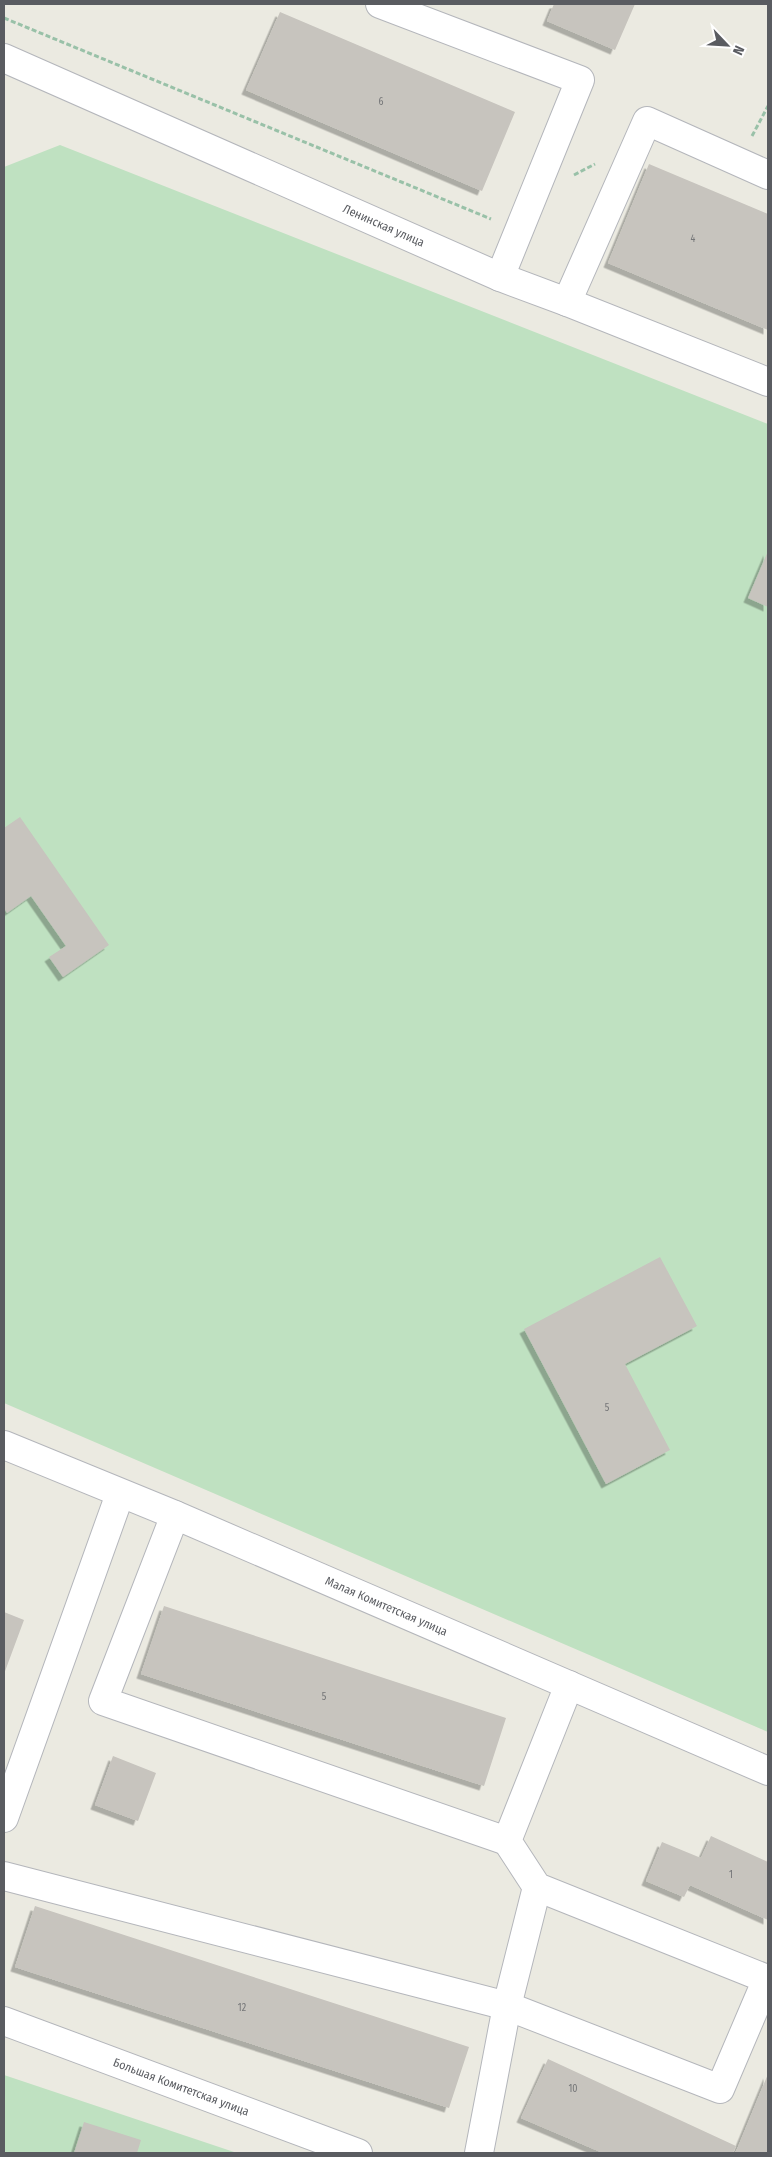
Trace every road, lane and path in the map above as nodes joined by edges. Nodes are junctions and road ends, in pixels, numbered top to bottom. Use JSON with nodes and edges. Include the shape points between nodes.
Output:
{"nodes":[{"id":1,"x":380,"y":4,"type":"edge"},
{"id":2,"x":4,"y":18,"type":"edge"},
{"id":3,"x":4,"y":58,"type":"edge"},
{"id":4,"x":768,"y":106,"type":"edge"},
{"id":5,"x":638,"y":141,"type":"junction"},
{"id":6,"x":737,"y":161,"type":"junction"},
{"id":7,"x":768,"y":175,"type":"edge"},
{"id":8,"x":533,"y":197,"type":"junction"},
{"id":9,"x":500,"y":277,"type":"junction"},
{"id":10,"x":568,"y":302,"type":"junction"},
{"id":11,"x":768,"y":382,"type":"edge"},
{"id":12,"x":4,"y":1445,"type":"edge"},
{"id":13,"x":120,"y":1494,"type":"junction"},
{"id":14,"x":175,"y":1515,"type":"junction"},
{"id":15,"x":569,"y":1685,"type":"junction"},
{"id":16,"x":768,"y":1771,"type":"edge"},
{"id":17,"x":4,"y":1818,"type":"edge"},
{"id":18,"x":507,"y":1841,"type":"junction"},
{"id":19,"x":4,"y":1876,"type":"edge"},
{"id":20,"x":537,"y":1887,"type":"junction"},
{"id":21,"x":507,"y":2006,"type":"junction"},
{"id":22,"x":4,"y":2021,"type":"edge"},
{"id":23,"x":358,"y":2153,"type":"edge"},
{"id":24,"x":479,"y":2153,"type":"edge"}],
"edges":[{"from":1,"to":8,"type":"street","via":[[580,80]]},
{"from":2,"to":8,"type":"path","via":[[490,219]]},
{"from":3,"to":9,"type":"street","name":"Ленинская улица"},
{"from":4,"to":6,"type":"path"},
{"from":5,"to":6,"type":"street","via":[[647,121]]},
{"from":5,"to":8,"type":"path"},
{"from":5,"to":10,"type":"street"},
{"from":6,"to":7,"type":"street"},
{"from":8,"to":9,"type":"street"},
{"from":9,"to":10,"type":"street","name":"Ленинская улица"},
{"from":10,"to":11,"type":"street","name":"Ленинская улица"},
{"from":12,"to":13,"type":"street","name":"Малая Комитетская улица"},
{"from":13,"to":14,"type":"street","name":"Малая Комитетская улица"},
{"from":13,"to":17,"type":"street"},
{"from":14,"to":15,"type":"street","name":"Малая Комитетская улица"},
{"from":14,"to":18,"type":"street","via":[[103,1701]]},
{"from":15,"to":16,"type":"street","name":"Малая Комитетская улица"},
{"from":15,"to":18,"type":"street"},
{"from":18,"to":20,"type":"street"},
{"from":19,"to":21,"type":"street"},
{"from":20,"to":21,"type":"street"},
{"from":20,"to":21,"type":"street","via":[[766,1979],[720,2089]]},
{"from":21,"to":24,"type":"street"},
{"from":22,"to":23,"type":"street","name":"Большая Комитетская улица"}]}
